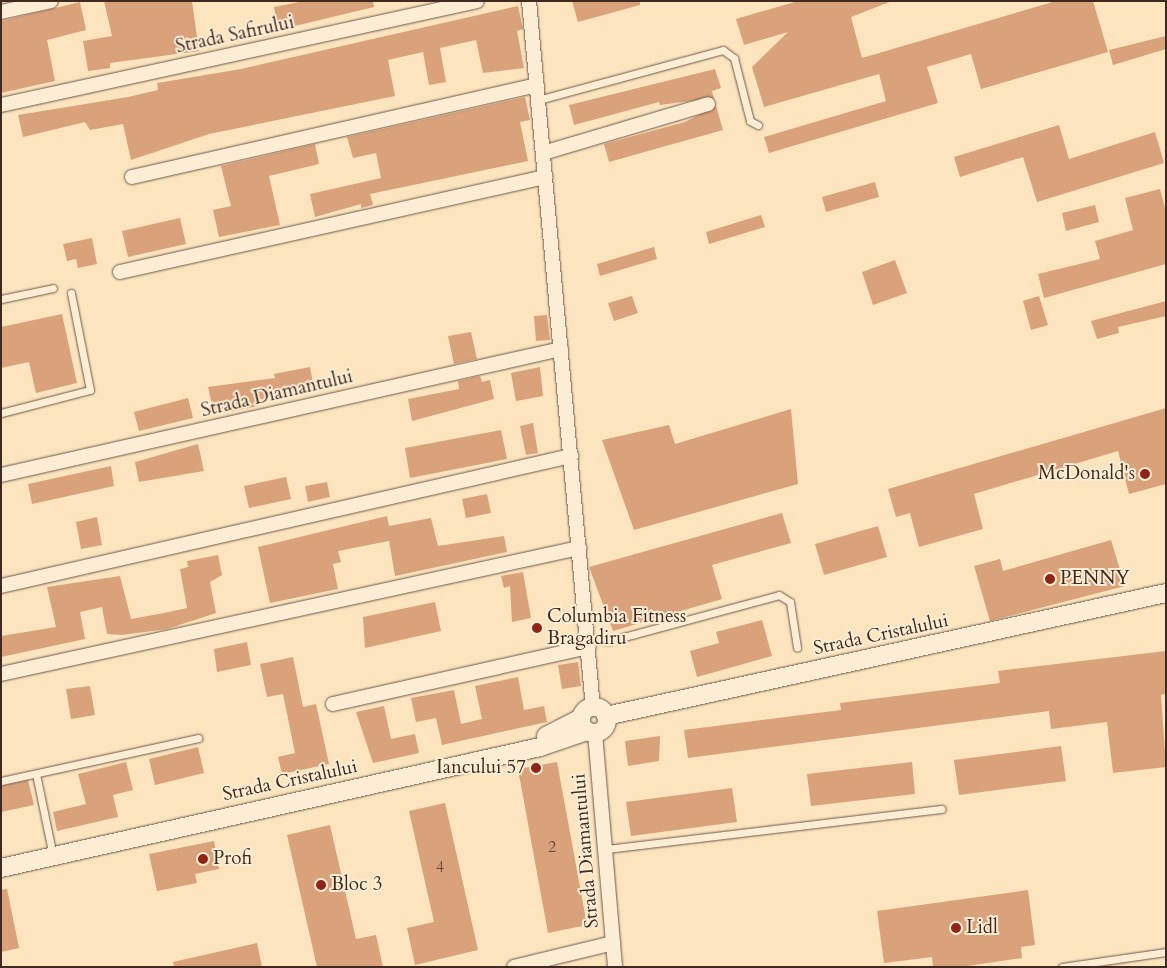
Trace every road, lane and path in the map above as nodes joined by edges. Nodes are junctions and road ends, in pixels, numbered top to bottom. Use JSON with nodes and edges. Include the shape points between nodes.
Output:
{"nodes":[{"id":1,"x":51,"y":1,"type":"edge"},
{"id":2,"x":477,"y":1,"type":"edge"},
{"id":3,"x":528,"y":1,"type":"edge"},
{"id":4,"x":1,"y":12,"type":"edge"},
{"id":5,"x":537,"y":85,"type":"junction"},
{"id":6,"x":538,"y":100,"type":"junction"},
{"id":7,"x":708,"y":104,"type":"dead end"},
{"id":8,"x":1,"y":105,"type":"edge"},
{"id":9,"x":758,"y":125,"type":"dead end"},
{"id":10,"x":544,"y":153,"type":"junction"},
{"id":11,"x":546,"y":176,"type":"junction"},
{"id":12,"x":132,"y":177,"type":"dead end"},
{"id":13,"x":120,"y":272,"type":"dead end"},
{"id":14,"x":54,"y":288,"type":"dead end"},
{"id":15,"x":71,"y":293,"type":"dead end"},
{"id":16,"x":1,"y":299,"type":"edge"},
{"id":17,"x":562,"y":349,"type":"junction"},
{"id":18,"x":1,"y":413,"type":"edge"},
{"id":19,"x":571,"y":456,"type":"junction"},
{"id":20,"x":1,"y":475,"type":"edge"},
{"id":21,"x":579,"y":548,"type":"junction"},
{"id":22,"x":1,"y":586,"type":"edge"},
{"id":23,"x":1166,"y":593,"type":"edge"},
{"id":24,"x":588,"y":643,"type":"junction"},
{"id":25,"x":797,"y":647,"type":"dead end"},
{"id":26,"x":1,"y":674,"type":"edge"},
{"id":27,"x":333,"y":704,"type":"dead end"},
{"id":28,"x":592,"y":721,"type":"junction"},
{"id":29,"x":198,"y":738,"type":"dead end"},
{"id":30,"x":36,"y":774,"type":"junction"},
{"id":31,"x":1,"y":780,"type":"edge"},
{"id":32,"x":942,"y":809,"type":"dead end"},
{"id":33,"x":606,"y":849,"type":"junction"},
{"id":34,"x":52,"y":852,"type":"junction"},
{"id":35,"x":1,"y":859,"type":"edge"},
{"id":36,"x":1,"y":868,"type":"edge"},
{"id":37,"x":613,"y":943,"type":"junction"},
{"id":38,"x":1166,"y":952,"type":"edge"},
{"id":39,"x":514,"y":967,"type":"edge"},
{"id":40,"x":615,"y":967,"type":"edge"},
{"id":41,"x":1062,"y":967,"type":"edge"}],
"edges":[{"from":1,"to":4,"type":"street"},
{"from":2,"to":8,"type":"street","name":"Strada Safirului"},
{"from":3,"to":5,"type":"street","name":"Strada Diamantului"},
{"from":5,"to":6,"type":"street","name":"Strada Diamantului"},
{"from":5,"to":12,"type":"street"},
{"from":6,"to":9,"type":"lane","via":[[723,50],[734,58],[750,121]]},
{"from":6,"to":10,"type":"street","name":"Strada Diamantului"},
{"from":7,"to":10,"type":"street"},
{"from":10,"to":11,"type":"street","name":"Strada Diamantului"},
{"from":11,"to":13,"type":"street"},
{"from":11,"to":17,"type":"street","name":"Strada Diamantului"},
{"from":14,"to":16,"type":"lane"},
{"from":15,"to":18,"type":"lane","via":[[90,390]]},
{"from":17,"to":19,"type":"street","name":"Strada Diamantului"},
{"from":17,"to":20,"type":"street","name":"Strada Diamantului"},
{"from":19,"to":21,"type":"street","name":"Strada Diamantului"},
{"from":19,"to":22,"type":"street"},
{"from":21,"to":24,"type":"street","name":"Strada Diamantului"},
{"from":21,"to":26,"type":"street"},
{"from":23,"to":28,"type":"street","name":"Strada Cristalului"},
{"from":24,"to":25,"type":"lane","via":[[609,641],[779,595],[790,602]]},
{"from":24,"to":27,"type":"street"},
{"from":24,"to":28,"type":"street","name":"Strada Diamantului"},
{"from":28,"to":33,"type":"street","name":"Strada Diamantului"},
{"from":28,"to":34,"type":"street","name":"Strada Cristalului","via":[[540,747]]},
{"from":29,"to":30,"type":"lane"},
{"from":30,"to":31,"type":"lane"},
{"from":30,"to":34,"type":"lane"},
{"from":32,"to":33,"type":"lane"},
{"from":33,"to":37,"type":"street","name":"Strada Diamantului"},
{"from":34,"to":35,"type":"street","name":"Strada Cristalului"},
{"from":34,"to":36,"type":"street","name":"Strada Cristalului"},
{"from":37,"to":39,"type":"street"},
{"from":37,"to":40,"type":"street","name":"Strada Diamantului"},
{"from":38,"to":41,"type":"lane"}]}
